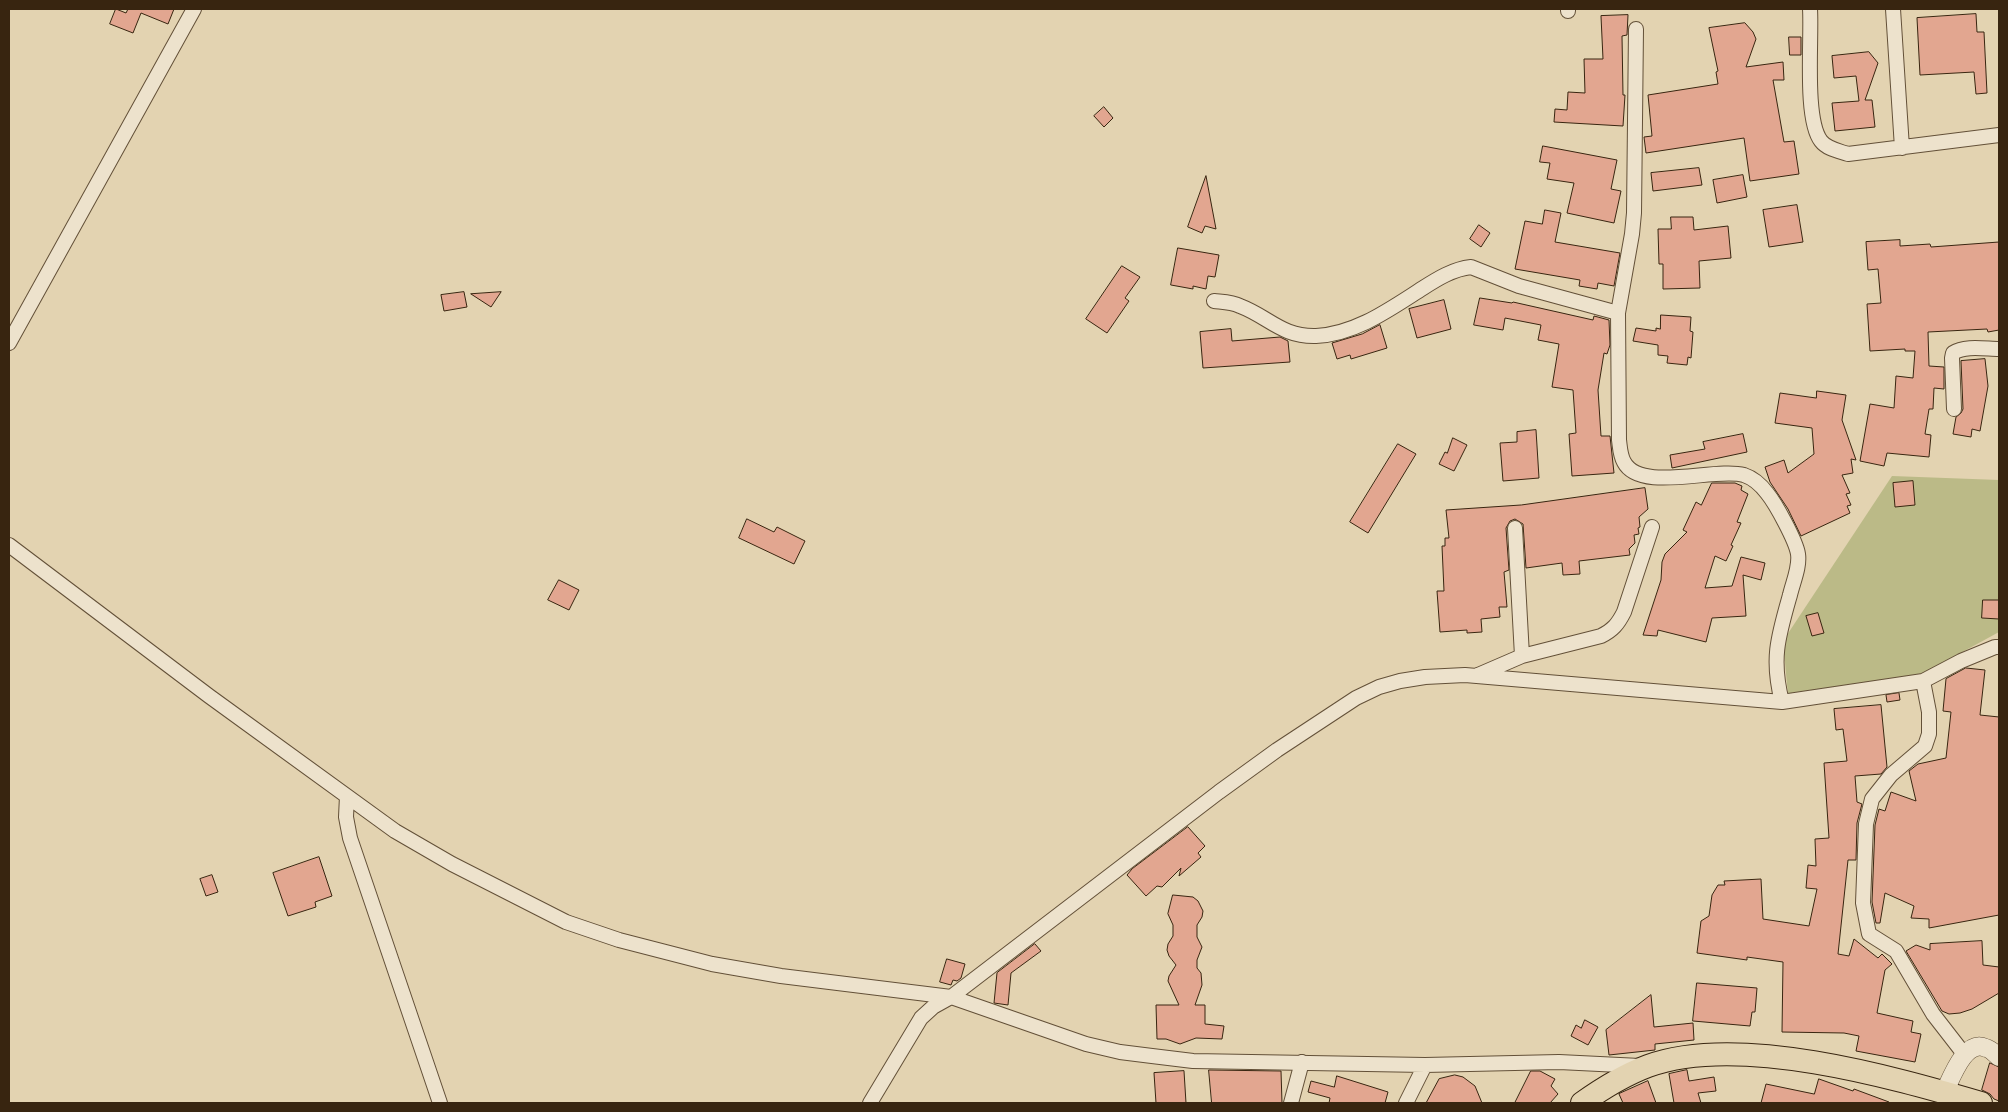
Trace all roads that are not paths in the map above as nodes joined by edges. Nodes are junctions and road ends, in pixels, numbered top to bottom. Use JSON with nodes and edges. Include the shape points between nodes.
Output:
{"nodes":[{"id":1,"x":194,"y":9,"type":"edge"},
{"id":2,"x":1810,"y":9,"type":"edge"},
{"id":3,"x":1893,"y":9,"type":"edge"},
{"id":4,"x":1636,"y":30,"type":"dead end"},
{"id":5,"x":1999,"y":134,"type":"edge"},
{"id":6,"x":1902,"y":148,"type":"junction"},
{"id":7,"x":1214,"y":301,"type":"dead end"},
{"id":8,"x":1618,"y":313,"type":"junction"},
{"id":9,"x":9,"y":342,"type":"edge"},
{"id":10,"x":1999,"y":349,"type":"edge"},
{"id":11,"x":1954,"y":409,"type":"dead end"},
{"id":12,"x":1515,"y":528,"type":"dead end"},
{"id":13,"x":1652,"y":528,"type":"dead end"},
{"id":14,"x":9,"y":545,"type":"edge"},
{"id":15,"x":1999,"y":647,"type":"edge"},
{"id":16,"x":1522,"y":656,"type":"junction"},
{"id":17,"x":1478,"y":675,"type":"junction"},
{"id":18,"x":1923,"y":681,"type":"junction"},
{"id":19,"x":1782,"y":702,"type":"junction"},
{"id":20,"x":347,"y":796,"type":"junction"},
{"id":21,"x":951,"y":998,"type":"junction"},
{"id":22,"x":1995,"y":1047,"type":"edge"},
{"id":23,"x":1964,"y":1054,"type":"junction"},
{"id":24,"x":1302,"y":1062,"type":"junction"},
{"id":25,"x":1425,"y":1065,"type":"junction"},
{"id":26,"x":1649,"y":1066,"type":"junction"},
{"id":27,"x":1944,"y":1093,"type":"junction"},
{"id":28,"x":440,"y":1103,"type":"edge"},
{"id":29,"x":870,"y":1103,"type":"edge"},
{"id":30,"x":1291,"y":1103,"type":"edge"},
{"id":31,"x":1406,"y":1103,"type":"edge"},
{"id":32,"x":1582,"y":1103,"type":"edge"},
{"id":33,"x":1981,"y":1103,"type":"edge"}],
"edges":[{"from":1,"to":9,"type":"street"},
{"from":2,"to":6,"type":"street","via":[[1809,58],[1814,128],[1822,142],[1848,154]]},
{"from":3,"to":6,"type":"street"},
{"from":4,"to":8,"type":"street","via":[[1634,213]]},
{"from":5,"to":6,"type":"street"},
{"from":7,"to":8,"type":"street","via":[[1240,306],[1289,333],[1332,335],[1367,322],[1440,277],[1471,267],[1519,286]]},
{"from":8,"to":19,"type":"street","via":[[1619,440],[1624,463],[1642,475],[1655,477],[1746,475],[1768,494],[1795,545],[1797,565],[1775,657]]},
{"from":10,"to":11,"type":"street","via":[[1968,349],[1953,353]]},
{"from":12,"to":16,"type":"street"},
{"from":13,"to":16,"type":"street","via":[[1619,624],[1601,636]]},
{"from":14,"to":20,"type":"street"},
{"from":15,"to":18,"type":"street"},
{"from":16,"to":17,"type":"street"},
{"from":17,"to":19,"type":"street"},
{"from":17,"to":21,"type":"street","via":[[1400,681],[1356,698],[1219,792]]},
{"from":18,"to":19,"type":"street"},
{"from":18,"to":23,"type":"street","via":[[1929,734],[1925,746],[1891,775],[1872,799],[1866,824],[1863,903],[1869,934],[1896,951],[1933,1014]]},
{"from":20,"to":21,"type":"street","via":[[395,831],[476,877],[566,922],[619,940],[712,964]]},
{"from":20,"to":28,"type":"street","via":[[350,838]]},
{"from":21,"to":24,"type":"street","via":[[1086,1044],[1120,1052],[1193,1060]]},
{"from":21,"to":29,"type":"street","via":[[922,1018]]},
{"from":22,"to":23,"type":"street","via":[[1979,1046]]},
{"from":23,"to":27,"type":"street"},
{"from":24,"to":25,"type":"street"},
{"from":24,"to":30,"type":"street"},
{"from":25,"to":26,"type":"street","via":[[1558,1062]]},
{"from":25,"to":31,"type":"street"},
{"from":26,"to":27,"type":"main road","via":[[1721,1054],[1773,1058],[1839,1067]]},
{"from":26,"to":32,"type":"main road","via":[[1605,1086]]},
{"from":27,"to":33,"type":"main road"}]}
